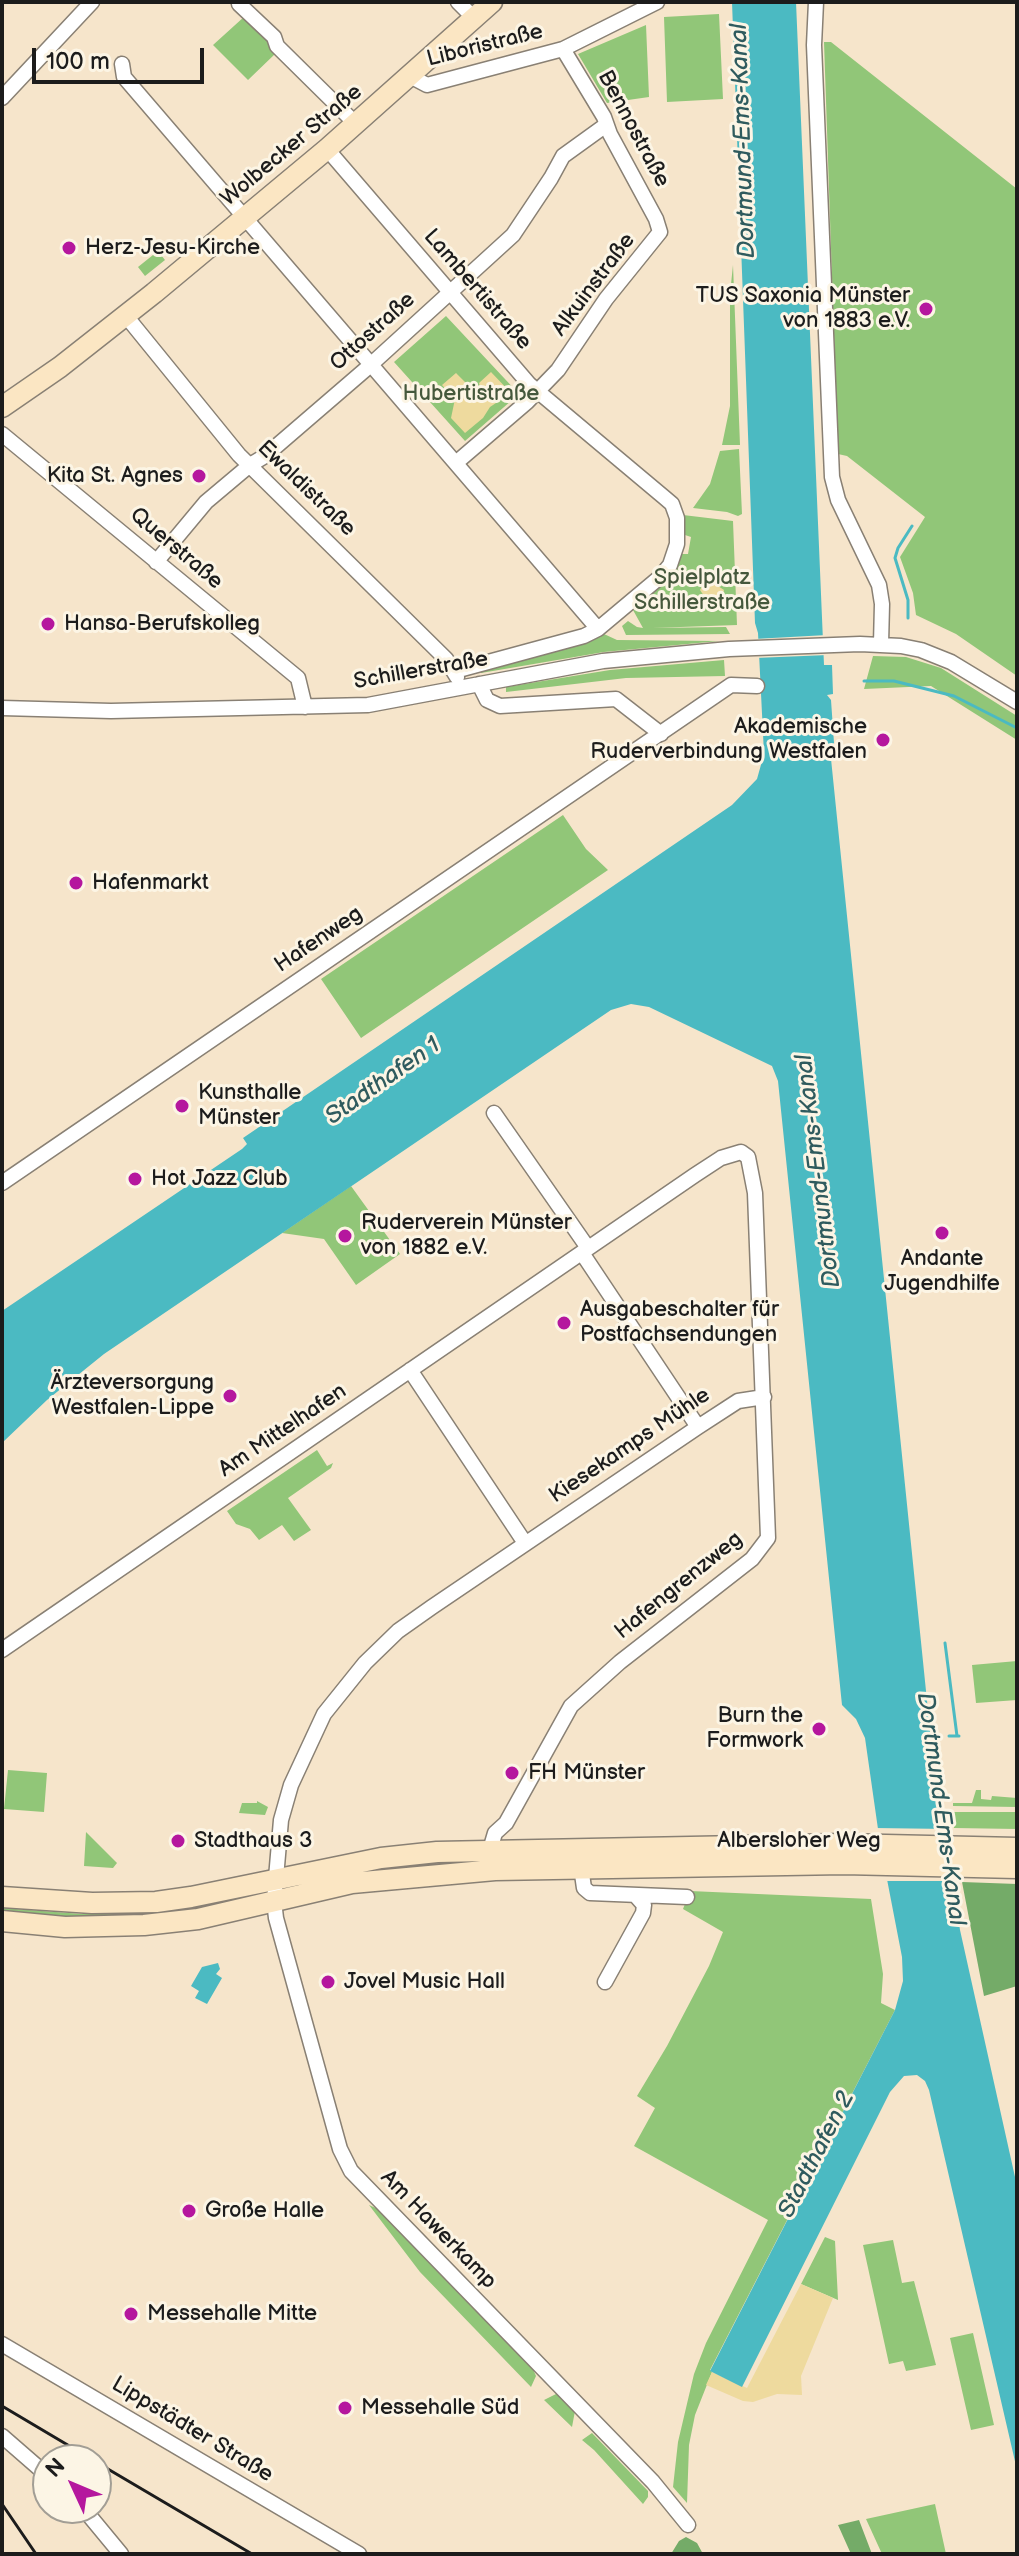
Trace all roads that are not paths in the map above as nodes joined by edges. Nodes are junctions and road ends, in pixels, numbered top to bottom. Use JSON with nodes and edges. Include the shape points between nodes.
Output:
{"nodes":[{"id":1,"x":92,"y":2,"type":"edge"},
{"id":2,"x":458,"y":2,"type":"edge"},
{"id":3,"x":492,"y":2,"type":"edge"},
{"id":4,"x":657,"y":2,"type":"edge"},
{"id":5,"x":816,"y":2,"type":"edge"},
{"id":6,"x":239,"y":4,"type":"edge"},
{"id":7,"x":474,"y":18,"type":"junction"},
{"id":8,"x":563,"y":49,"type":"junction"},
{"id":9,"x":122,"y":64,"type":"dead end"},
{"id":10,"x":410,"y":76,"type":"junction"},
{"id":11,"x":2,"y":98,"type":"edge"},
{"id":12,"x":356,"y":124,"type":"junction"},
{"id":13,"x":606,"y":125,"type":"junction"},
{"id":14,"x":327,"y":149,"type":"junction"},
{"id":15,"x":245,"y":218,"type":"junction"},
{"id":16,"x":660,"y":232,"type":"joint"},
{"id":17,"x":449,"y":292,"type":"junction"},
{"id":18,"x":126,"y":316,"type":"junction"},
{"id":19,"x":371,"y":364,"type":"junction"},
{"id":20,"x":538,"y":392,"type":"junction"},
{"id":21,"x":2,"y":407,"type":"edge"},
{"id":22,"x":2,"y":434,"type":"edge"},
{"id":23,"x":457,"y":462,"type":"junction"},
{"id":24,"x":250,"y":465,"type":"junction"},
{"id":25,"x":676,"y":513,"type":"joint"},
{"id":26,"x":156,"y":562,"type":"junction"},
{"id":27,"x":598,"y":629,"type":"junction"},
{"id":28,"x":881,"y":644,"type":"junction"},
{"id":29,"x":455,"y":671,"type":"junction"},
{"id":30,"x":479,"y":684,"type":"junction"},
{"id":31,"x":757,"y":686,"type":"dead end"},
{"id":32,"x":460,"y":687,"type":"junction"},
{"id":33,"x":1017,"y":702,"type":"edge"},
{"id":34,"x":305,"y":707,"type":"junction"},
{"id":35,"x":2,"y":708,"type":"edge"},
{"id":36,"x":661,"y":734,"type":"junction"},
{"id":37,"x":494,"y":1113,"type":"dead end"},
{"id":38,"x":741,"y":1152,"type":"joint"},
{"id":39,"x":2,"y":1183,"type":"edge"},
{"id":40,"x":585,"y":1250,"type":"junction"},
{"id":41,"x":410,"y":1370,"type":"junction"},
{"id":42,"x":764,"y":1397,"type":"junction"},
{"id":43,"x":698,"y":1427,"type":"junction"},
{"id":44,"x":525,"y":1543,"type":"junction"},
{"id":45,"x":2,"y":1650,"type":"edge"},
{"id":46,"x":1017,"y":1848,"type":"edge"},
{"id":47,"x":493,"y":1851,"type":"junction"},
{"id":48,"x":972,"y":1856,"type":"junction"},
{"id":49,"x":581,"y":1857,"type":"junction"},
{"id":50,"x":1017,"y":1868,"type":"edge"},
{"id":51,"x":276,"y":1879,"type":"junction"},
{"id":52,"x":636,"y":1896,"type":"junction"},
{"id":53,"x":2,"y":1897,"type":"edge"},
{"id":54,"x":687,"y":1897,"type":"dead end"},
{"id":55,"x":274,"y":1901,"type":"junction"},
{"id":56,"x":2,"y":1921,"type":"edge"},
{"id":57,"x":605,"y":1982,"type":"dead end"},
{"id":58,"x":2,"y":2344,"type":"edge"},
{"id":59,"x":2,"y":2436,"type":"edge"},
{"id":60,"x":32,"y":2462,"type":"edge"},
{"id":61,"x":96,"y":2524,"type":"edge"},
{"id":62,"x":688,"y":2525,"type":"dead end"},
{"id":63,"x":121,"y":2554,"type":"edge"},
{"id":64,"x":359,"y":2554,"type":"edge"}],
"edges":[{"from":1,"to":11,"type":"street"},
{"from":2,"to":7,"type":"street"},
{"from":3,"to":7,"type":"main road","name":"Wolbecker Straße"},
{"from":4,"to":8,"type":"street","name":"Liboristraße"},
{"from":5,"to":28,"type":"street","via":[[832,477],[879,585]]},
{"from":6,"to":12,"type":"street"},
{"from":7,"to":10,"type":"main road","name":"Wolbecker Straße"},
{"from":8,"to":10,"type":"street","name":"Liboristraße","via":[[427,85]]},
{"from":8,"to":13,"type":"street","name":"Bennostraße"},
{"from":9,"to":15,"type":"street","via":[[124,77]]},
{"from":10,"to":12,"type":"main road","name":"Wolbecker Straße"},
{"from":12,"to":14,"type":"main road","name":"Wolbecker Straße"},
{"from":13,"to":16,"type":"street","name":"Bennostraße"},
{"from":13,"to":17,"type":"street","name":"Ottostraße","via":[[563,156],[516,231]]},
{"from":14,"to":15,"type":"main road","name":"Wolbecker Straße"},
{"from":14,"to":17,"type":"street","name":"Lambertistraße"},
{"from":15,"to":18,"type":"main road","name":"Wolbecker Straße"},
{"from":15,"to":19,"type":"street"},
{"from":16,"to":20,"type":"street","name":"Alkuinstraße"},
{"from":17,"to":19,"type":"street","name":"Ottostraße"},
{"from":17,"to":20,"type":"street","name":"Lambertistraße"},
{"from":18,"to":21,"type":"main road","name":"Wolbecker Straße"},
{"from":18,"to":24,"type":"street","name":"Ewaldistraße"},
{"from":19,"to":23,"type":"street"},
{"from":19,"to":24,"type":"street","name":"Ottostraße"},
{"from":20,"to":23,"type":"street","name":"Alkuinstraße"},
{"from":20,"to":25,"type":"street","name":"Lambertistraße","via":[[640,475]]},
{"from":22,"to":26,"type":"street","name":"Querstraße"},
{"from":23,"to":27,"type":"street"},
{"from":24,"to":26,"type":"street","name":"Ottostraße","via":[[206,502]]},
{"from":24,"to":29,"type":"street","name":"Ewaldistraße"},
{"from":25,"to":27,"type":"street","name":"Schillerstraße","via":[[679,535],[670,565]]},
{"from":26,"to":34,"type":"street","name":"Querstraße","via":[[298,678]]},
{"from":27,"to":29,"type":"street","name":"Schillerstraße"},
{"from":28,"to":30,"type":"street","name":"Schillerstraße","via":[[603,661]]},
{"from":28,"to":33,"type":"street","name":"Schillerstraße","via":[[921,650],[951,662]]},
{"from":29,"to":32,"type":"street","name":"Ewaldistraße"},
{"from":30,"to":32,"type":"street","name":"Schillerstraße"},
{"from":30,"to":36,"type":"street","via":[[487,700],[500,706],[616,699]]},
{"from":31,"to":36,"type":"street","name":"Hafenweg","via":[[731,685]]},
{"from":32,"to":34,"type":"street","name":"Schillerstraße","via":[[396,702]]},
{"from":34,"to":35,"type":"street","name":"Schillerstraße"},
{"from":36,"to":39,"type":"street","name":"Hafenweg"},
{"from":37,"to":40,"type":"street"},
{"from":38,"to":40,"type":"street","name":"Am Mittelhafen","via":[[708,1166]]},
{"from":38,"to":42,"type":"street","name":"Hafengrenzweg","via":[[748,1157],[755,1193]]},
{"from":40,"to":41,"type":"street","name":"Am Mittelhafen"},
{"from":40,"to":43,"type":"street"},
{"from":41,"to":44,"type":"street"},
{"from":41,"to":45,"type":"street","name":"Am Mittelhafen"},
{"from":42,"to":43,"type":"street","name":"Kiesekamps Mühle","via":[[738,1401]]},
{"from":42,"to":47,"type":"street","name":"Hafengrenzweg","via":[[768,1538],[752,1559],[571,1706]]},
{"from":43,"to":44,"type":"street","name":"Kiesekamps Mühle"},
{"from":44,"to":51,"type":"street","name":"Kiesekamps Mühle","via":[[398,1631],[340,1692],[291,1785],[281,1820]]},
{"from":46,"to":48,"type":"main road","name":"Albersloher Weg"},
{"from":47,"to":49,"type":"main road","name":"Albersloher Weg"},
{"from":47,"to":51,"type":"main road","name":"Albersloher Weg","via":[[381,1858]]},
{"from":47,"to":55,"type":"main road","name":"Albersloher Weg"},
{"from":48,"to":49,"type":"main road","name":"Albersloher Weg"},
{"from":48,"to":50,"type":"main road","name":"Albersloher Weg"},
{"from":49,"to":52,"type":"street","via":[[584,1888],[590,1893]]},
{"from":51,"to":53,"type":"main road","name":"Albersloher Weg","via":[[156,1902]]},
{"from":51,"to":55,"type":"street"},
{"from":52,"to":54,"type":"street"},
{"from":52,"to":57,"type":"street","via":[[643,1913]]},
{"from":55,"to":56,"type":"main road","name":"Albersloher Weg","via":[[198,1919],[106,1928]]},
{"from":55,"to":62,"type":"street","name":"Am Hawerkamp","via":[[337,2137],[351,2171],[653,2482]]},
{"from":58,"to":64,"type":"street","name":"Lippstädter Straße"},
{"from":59,"to":60,"type":"street"},
{"from":61,"to":63,"type":"street"}]}
